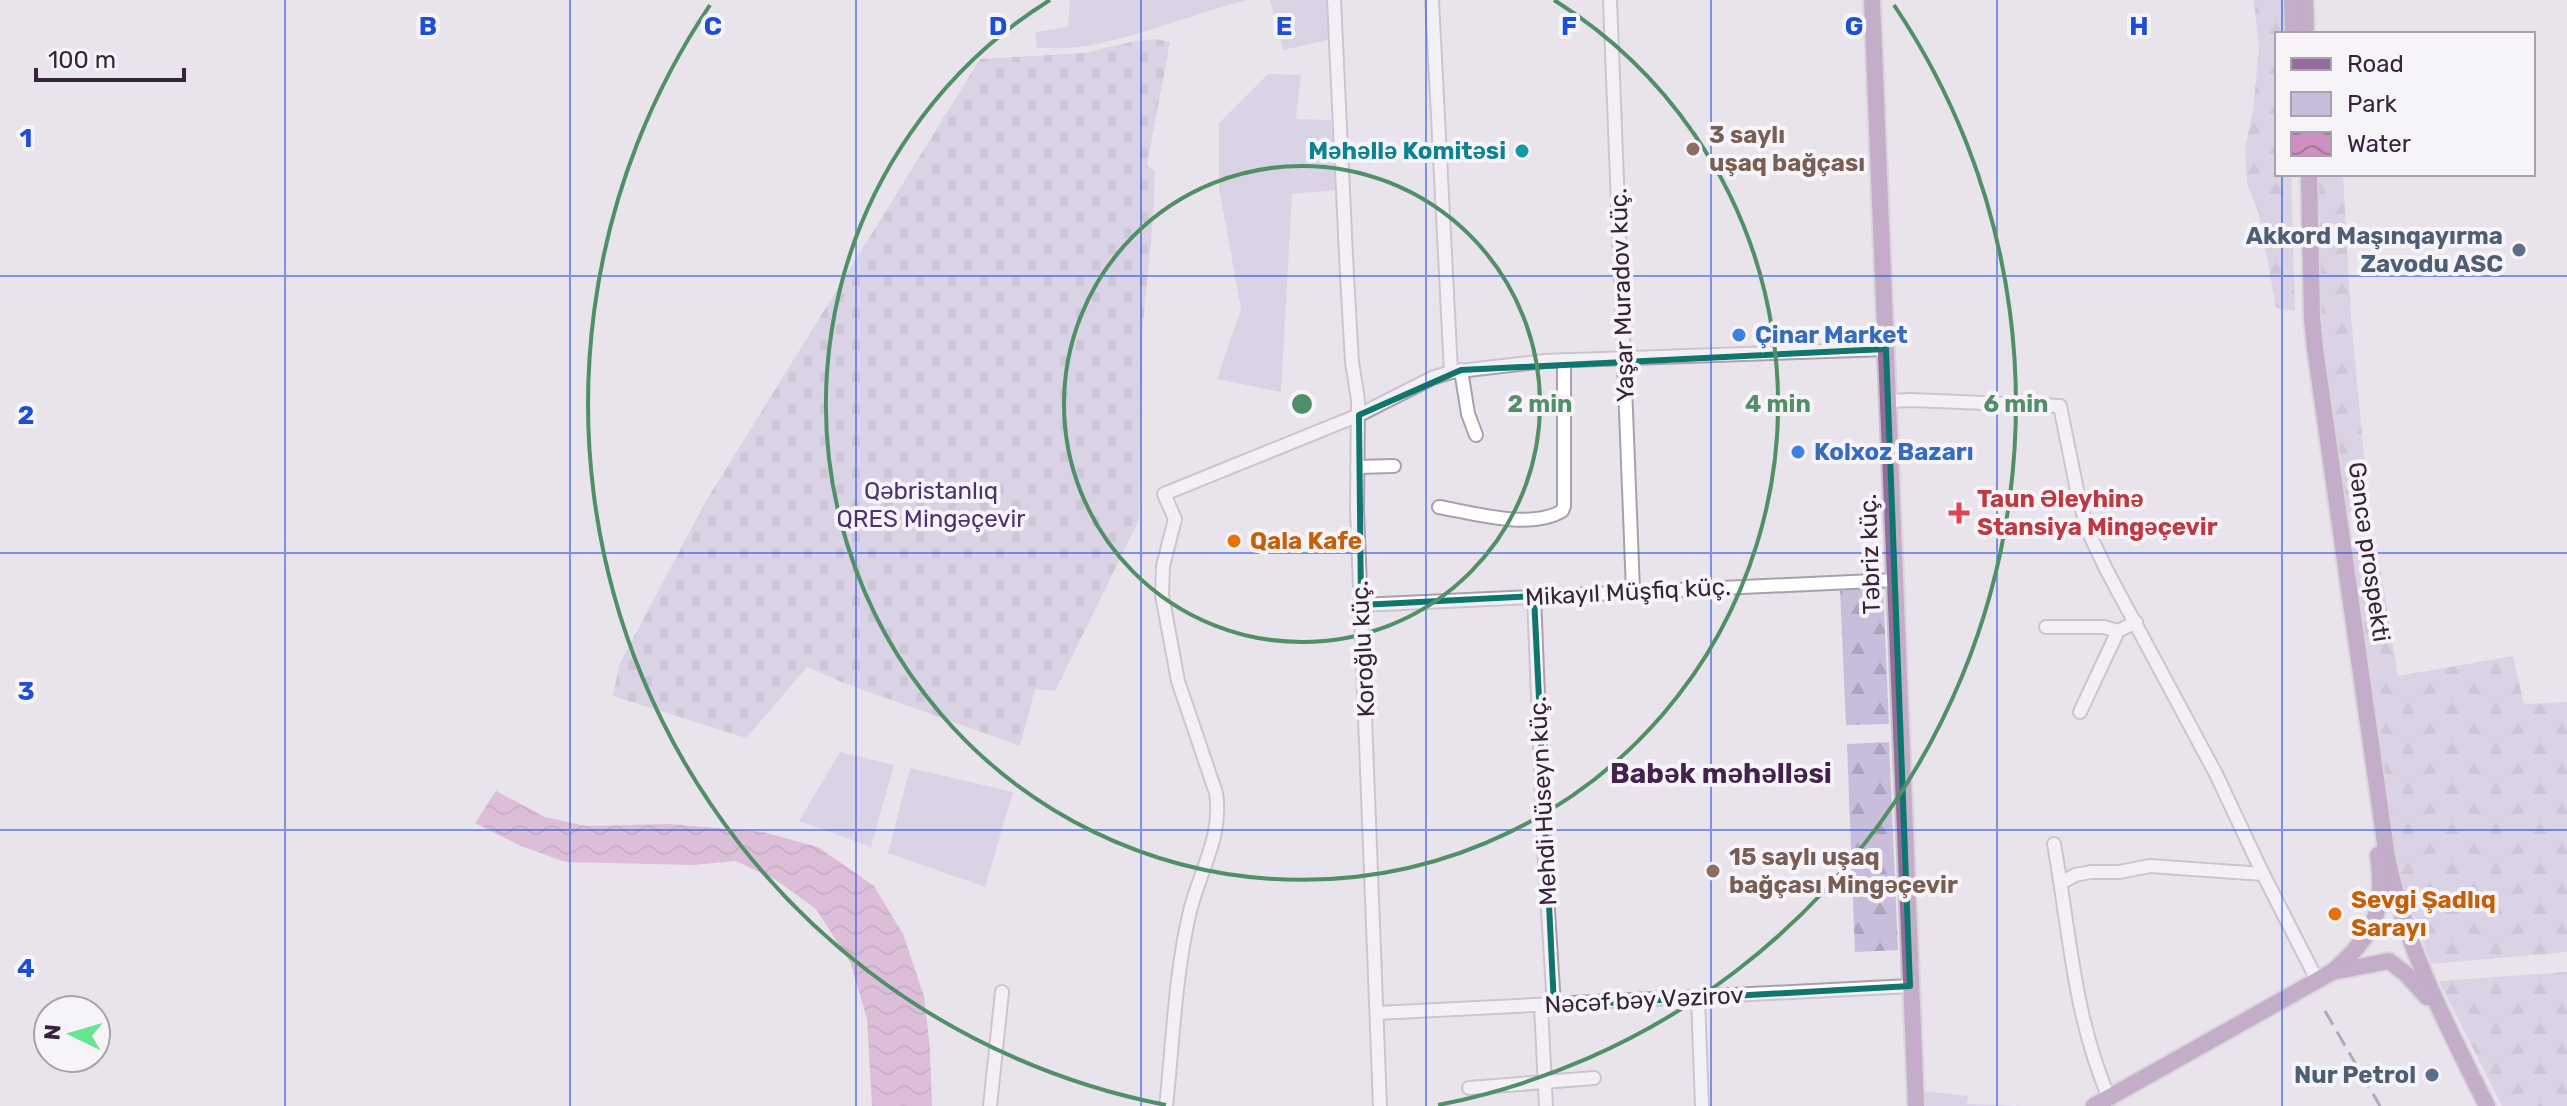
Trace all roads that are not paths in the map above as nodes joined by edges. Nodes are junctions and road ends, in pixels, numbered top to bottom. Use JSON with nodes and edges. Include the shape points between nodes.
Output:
{"nodes":[{"id":1,"x":1334,"y":0,"type":"edge"},
{"id":2,"x":1432,"y":0,"type":"edge"},
{"id":3,"x":1610,"y":0,"type":"edge"},
{"id":4,"x":1872,"y":0,"type":"edge"},
{"id":5,"x":2292,"y":0,"type":"edge"},
{"id":6,"x":2305,"y":0,"type":"edge"},
{"id":7,"x":2293,"y":32,"type":"edge"},
{"id":8,"x":2306,"y":32,"type":"edge"},
{"id":9,"x":2298,"y":176,"type":"edge"},
{"id":10,"x":2309,"y":176,"type":"edge"},
{"id":11,"x":1886,"y":349,"type":"junction"},
{"id":12,"x":1625,"y":359,"type":"junction"},
{"id":13,"x":1564,"y":360,"type":"junction"},
{"id":14,"x":1456,"y":371,"type":"junction"},
{"id":15,"x":1889,"y":401,"type":"junction"},
{"id":16,"x":1359,"y":415,"type":"junction"},
{"id":17,"x":1476,"y":435,"type":"dead end"},
{"id":18,"x":1394,"y":466,"type":"dead end"},
{"id":19,"x":1357,"y":467,"type":"junction"},
{"id":20,"x":1439,"y":507,"type":"dead end"},
{"id":21,"x":1894,"y":580,"type":"junction"},
{"id":22,"x":1633,"y":591,"type":"junction"},
{"id":23,"x":1534,"y":596,"type":"junction"},
{"id":24,"x":1361,"y":605,"type":"junction"},
{"id":25,"x":2136,"y":622,"type":"junction"},
{"id":26,"x":2046,"y":627,"type":"dead end"},
{"id":27,"x":2118,"y":631,"type":"junction"},
{"id":28,"x":2080,"y":712,"type":"dead end"},
{"id":29,"x":2054,"y":844,"type":"dead end"},
{"id":30,"x":2263,"y":874,"type":"junction"},
{"id":31,"x":2061,"y":883,"type":"junction"},
{"id":32,"x":2372,"y":929,"type":"junction"},
{"id":33,"x":2409,"y":934,"type":"junction"},
{"id":34,"x":2389,"y":961,"type":"junction"},
{"id":35,"x":2324,"y":976,"type":"junction"},
{"id":36,"x":1910,"y":986,"type":"junction"},
{"id":37,"x":1002,"y":992,"type":"dead end"},
{"id":38,"x":1698,"y":998,"type":"junction"},
{"id":39,"x":1547,"y":1006,"type":"junction"},
{"id":40,"x":1377,"y":1013,"type":"junction"},
{"id":41,"x":2441,"y":1014,"type":"junction"},
{"id":42,"x":1594,"y":1078,"type":"dead end"},
{"id":43,"x":1545,"y":1083,"type":"junction"},
{"id":44,"x":1469,"y":1088,"type":"dead end"},
{"id":45,"x":2109,"y":1098,"type":"junction"},
{"id":46,"x":990,"y":1106,"type":"edge"},
{"id":47,"x":1166,"y":1106,"type":"edge"},
{"id":48,"x":1380,"y":1106,"type":"edge"},
{"id":49,"x":1546,"y":1106,"type":"edge"},
{"id":50,"x":1702,"y":1106,"type":"edge"},
{"id":51,"x":1916,"y":1106,"type":"edge"},
{"id":52,"x":2094,"y":1106,"type":"edge"},
{"id":53,"x":2487,"y":1106,"type":"edge"}],
"edges":[{"from":1,"to":16,"type":"street","name":"Koroğlu küç."},
{"from":2,"to":14,"type":"street"},
{"from":3,"to":12,"type":"street","name":"Yaşar Muradov küç."},
{"from":4,"to":11,"type":"main road","name":"Təbriz küç."},
{"from":5,"to":7,"type":"main road"},
{"from":6,"to":8,"type":"main road"},
{"from":9,"to":32,"type":"main road","name":"Gəncə prospekti","via":[[2305,350],[2379,862]]},
{"from":10,"to":33,"type":"main road","name":"Gəncə prospekti","via":[[2315,348],[2387,857]]},
{"from":11,"to":12,"type":"street"},
{"from":11,"to":15,"type":"main road","name":"Təbriz küç."},
{"from":12,"to":13,"type":"street"},
{"from":12,"to":22,"type":"street","name":"Yaşar Muradov küç."},
{"from":13,"to":14,"type":"street"},
{"from":13,"to":20,"type":"street","via":[[1562,511],[1519,519]]},
{"from":14,"to":16,"type":"street"},
{"from":14,"to":17,"type":"street"},
{"from":15,"to":21,"type":"main road","name":"Təbriz küç."},
{"from":15,"to":25,"type":"street","via":[[2060,406],[2089,533]]},
{"from":16,"to":19,"type":"street","name":"Koroğlu küç."},
{"from":16,"to":47,"type":"street","via":[[1164,494],[1175,519],[1162,595],[1178,681],[1219,810],[1188,925]]},
{"from":18,"to":19,"type":"street"},
{"from":19,"to":24,"type":"street","name":"Koroğlu küç."},
{"from":21,"to":22,"type":"street","name":"Mikayıl Müşfiq küç."},
{"from":21,"to":36,"type":"main road","name":"Təbriz küç."},
{"from":22,"to":23,"type":"street","name":"Mikayıl Müşfiq küç."},
{"from":23,"to":24,"type":"street","name":"Mikayıl Müşfiq küç."},
{"from":23,"to":39,"type":"street","name":"Mehdi Hüseyn küç."},
{"from":24,"to":40,"type":"street","name":"Koroğlu küç."},
{"from":25,"to":27,"type":"street"},
{"from":25,"to":30,"type":"street"},
{"from":26,"to":27,"type":"street"},
{"from":27,"to":28,"type":"street"},
{"from":29,"to":31,"type":"street"},
{"from":30,"to":31,"type":"street","via":[[2150,866],[2075,875]]},
{"from":30,"to":35,"type":"street"},
{"from":31,"to":45,"type":"street","via":[[2083,1026]]},
{"from":32,"to":33,"type":"main road","via":[[2389,920]]},
{"from":32,"to":34,"type":"main road","via":[[2369,947]]},
{"from":32,"to":35,"type":"main road","via":[[2355,952]]},
{"from":33,"to":34,"type":"main road","via":[[2406,953]]},
{"from":33,"to":41,"type":"main road","name":"Gəncə prospekti"},
{"from":34,"to":35,"type":"main road"},
{"from":34,"to":41,"type":"main road"},
{"from":35,"to":45,"type":"main road"},
{"from":36,"to":38,"type":"street","name":"Nəcəf bəy Vəzirov"},
{"from":36,"to":51,"type":"main road","name":"Təbriz küç."},
{"from":37,"to":46,"type":"street"},
{"from":38,"to":39,"type":"street","name":"Nəcəf bəy Vəzirov"},
{"from":38,"to":50,"type":"street"},
{"from":39,"to":40,"type":"street","name":"Nəcəf bəy Vəzirov"},
{"from":39,"to":43,"type":"street","name":"Mehdi Hüseyn küç."},
{"from":40,"to":48,"type":"street","name":"Koroğlu küç."},
{"from":41,"to":53,"type":"main road"},
{"from":42,"to":43,"type":"street"},
{"from":43,"to":44,"type":"street"},
{"from":43,"to":49,"type":"street","name":"Mehdi Hüseyn küç."},
{"from":45,"to":52,"type":"main road"}]}
